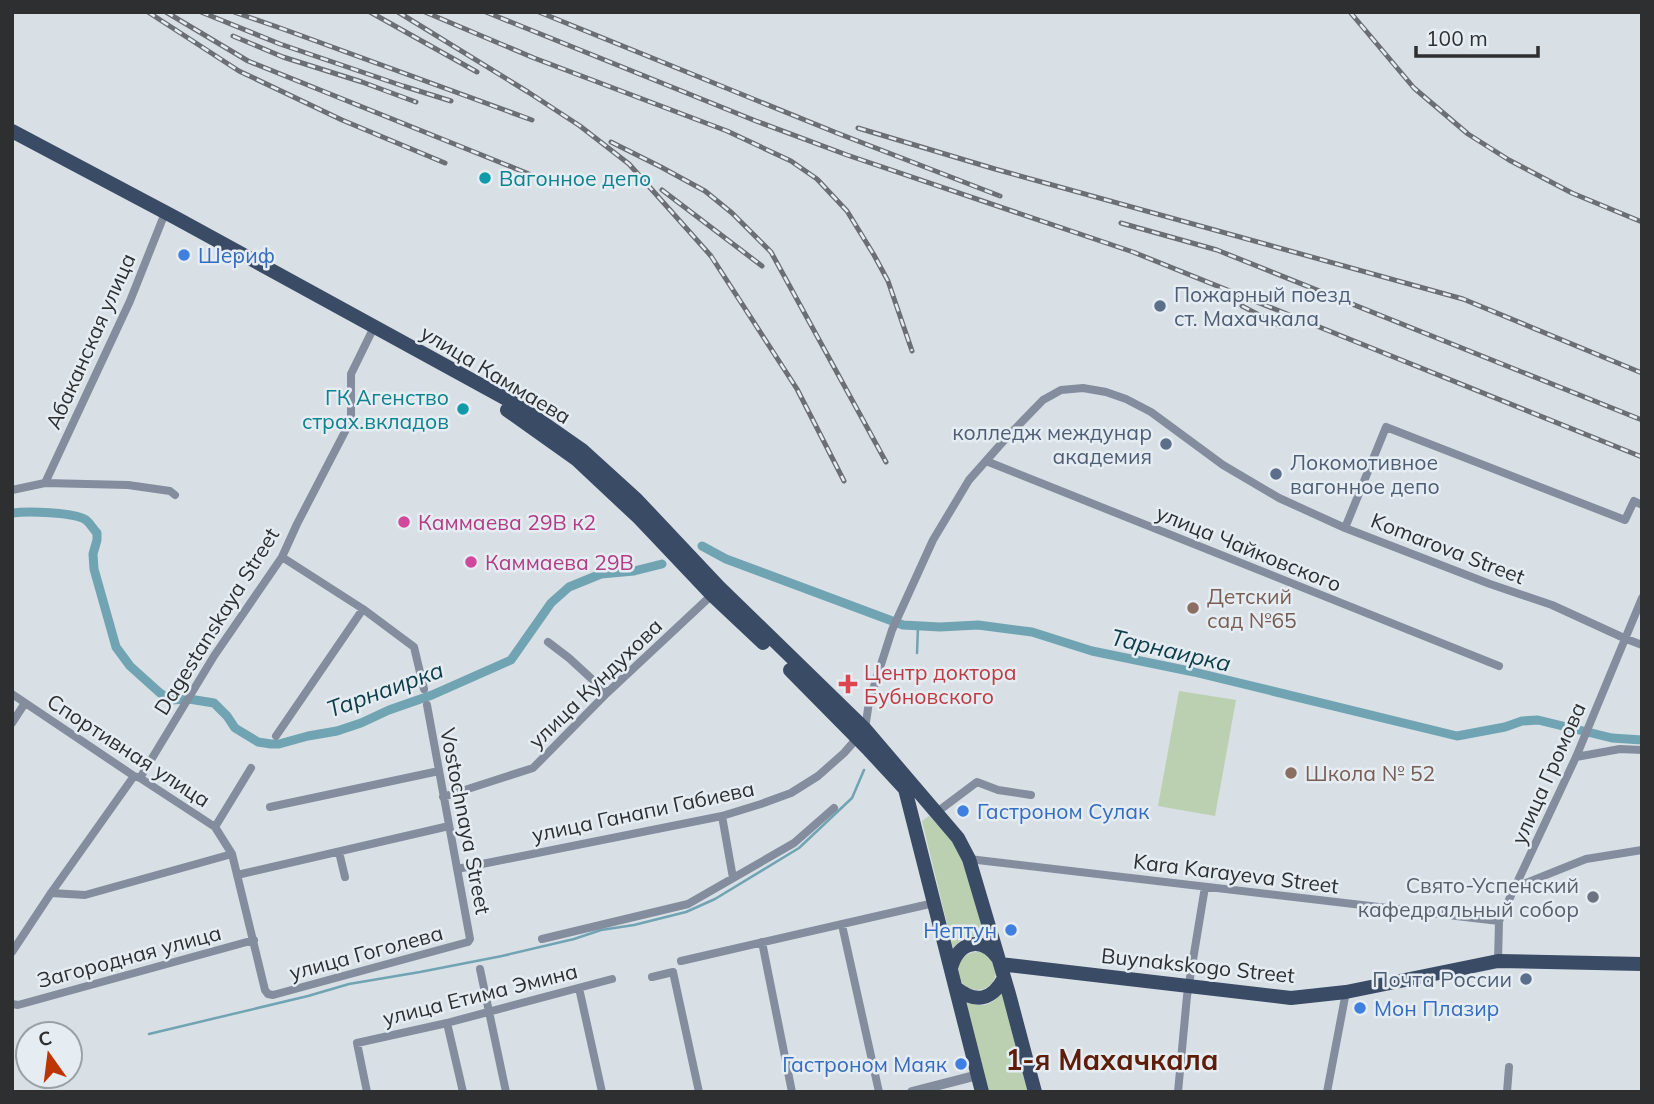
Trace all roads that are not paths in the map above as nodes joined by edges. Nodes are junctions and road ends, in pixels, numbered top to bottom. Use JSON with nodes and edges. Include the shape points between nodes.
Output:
{"nodes":[{"id":1,"x":12,"y":131,"type":"edge"},
{"id":2,"x":12,"y":140,"type":"edge"},
{"id":3,"x":163,"y":216,"type":"junction"},
{"id":4,"x":372,"y":330,"type":"junction"},
{"id":5,"x":986,"y":461,"type":"junction"},
{"id":6,"x":45,"y":483,"type":"junction"},
{"id":7,"x":12,"y":490,"type":"edge"},
{"id":8,"x":175,"y":495,"type":"dead end"},
{"id":9,"x":1642,"y":505,"type":"edge"},
{"id":10,"x":1345,"y":528,"type":"junction"},
{"id":11,"x":282,"y":557,"type":"junction"},
{"id":12,"x":716,"y":591,"type":"junction"},
{"id":13,"x":1642,"y":598,"type":"edge"},
{"id":14,"x":363,"y":609,"type":"junction"},
{"id":15,"x":1624,"y":638,"type":"junction"},
{"id":16,"x":548,"y":642,"type":"dead end"},
{"id":17,"x":1642,"y":645,"type":"edge"},
{"id":18,"x":1499,"y":666,"type":"dead end"},
{"id":19,"x":424,"y":689,"type":"dead end"},
{"id":20,"x":607,"y":693,"type":"junction"},
{"id":21,"x":12,"y":694,"type":"edge"},
{"id":22,"x":25,"y":703,"type":"junction"},
{"id":23,"x":426,"y":705,"type":"dead end"},
{"id":24,"x":12,"y":723,"type":"edge"},
{"id":25,"x":861,"y":733,"type":"junction"},
{"id":26,"x":276,"y":736,"type":"dead end"},
{"id":27,"x":1642,"y":750,"type":"edge"},
{"id":28,"x":1576,"y":757,"type":"junction"},
{"id":29,"x":251,"y":768,"type":"dead end"},
{"id":30,"x":439,"y":771,"type":"junction"},
{"id":31,"x":137,"y":777,"type":"junction"},
{"id":32,"x":908,"y":786,"type":"junction"},
{"id":33,"x":1031,"y":795,"type":"dead end"},
{"id":34,"x":443,"y":797,"type":"junction"},
{"id":35,"x":270,"y":807,"type":"dead end"},
{"id":36,"x":834,"y":808,"type":"dead end"},
{"id":37,"x":937,"y":812,"type":"junction"},
{"id":38,"x":722,"y":816,"type":"junction"},
{"id":39,"x":449,"y":826,"type":"junction"},
{"id":40,"x":215,"y":827,"type":"junction"},
{"id":41,"x":1641,"y":851,"type":"edge"},
{"id":42,"x":339,"y":852,"type":"junction"},
{"id":43,"x":232,"y":854,"type":"junction"},
{"id":44,"x":970,"y":859,"type":"junction"},
{"id":45,"x":457,"y":869,"type":"junction"},
{"id":46,"x":237,"y":875,"type":"junction"},
{"id":47,"x":345,"y":877,"type":"dead end"},
{"id":48,"x":733,"y":878,"type":"junction"},
{"id":49,"x":1205,"y":887,"type":"junction"},
{"id":50,"x":1516,"y":887,"type":"junction"},
{"id":51,"x":51,"y":893,"type":"junction"},
{"id":52,"x":934,"y":903,"type":"junction"},
{"id":53,"x":1499,"y":921,"type":"junction"},
{"id":54,"x":842,"y":925,"type":"junction"},
{"id":55,"x":542,"y":939,"type":"dead end"},
{"id":56,"x":254,"y":940,"type":"junction"},
{"id":57,"x":468,"y":942,"type":"joint"},
{"id":58,"x":762,"y":942,"type":"junction"},
{"id":59,"x":12,"y":952,"type":"edge"},
{"id":60,"x":681,"y":961,"type":"dead end"},
{"id":61,"x":1498,"y":961,"type":"junction"},
{"id":62,"x":1642,"y":964,"type":"edge"},
{"id":63,"x":951,"y":968,"type":"junction"},
{"id":64,"x":480,"y":969,"type":"dead end"},
{"id":65,"x":1001,"y":969,"type":"junction"},
{"id":66,"x":1642,"y":972,"type":"edge"},
{"id":67,"x":652,"y":977,"type":"dead end"},
{"id":68,"x":612,"y":979,"type":"dead end"},
{"id":69,"x":579,"y":988,"type":"junction"},
{"id":70,"x":956,"y":988,"type":"junction"},
{"id":71,"x":1188,"y":991,"type":"junction"},
{"id":72,"x":273,"y":995,"type":"joint"},
{"id":73,"x":1346,"y":995,"type":"junction"},
{"id":74,"x":12,"y":1004,"type":"edge"},
{"id":75,"x":489,"y":1012,"type":"junction"},
{"id":76,"x":447,"y":1023,"type":"junction"},
{"id":77,"x":1509,"y":1067,"type":"dead end"},
{"id":78,"x":978,"y":1075,"type":"junction"},
{"id":79,"x":367,"y":1092,"type":"edge"},
{"id":80,"x":463,"y":1092,"type":"edge"},
{"id":81,"x":506,"y":1092,"type":"edge"},
{"id":82,"x":602,"y":1092,"type":"edge"},
{"id":83,"x":699,"y":1092,"type":"edge"},
{"id":84,"x":792,"y":1092,"type":"edge"},
{"id":85,"x":880,"y":1092,"type":"edge"},
{"id":86,"x":912,"y":1092,"type":"edge"},
{"id":87,"x":982,"y":1092,"type":"edge"},
{"id":88,"x":1035,"y":1092,"type":"edge"},
{"id":89,"x":1178,"y":1092,"type":"edge"},
{"id":90,"x":1327,"y":1092,"type":"edge"},
{"id":91,"x":1507,"y":1092,"type":"edge"}],
"edges":[{"from":1,"to":3,"type":"main road","name":"улица Каммаева"},
{"from":2,"to":3,"type":"main road","name":"улица Каммаева"},
{"from":3,"to":4,"type":"main road","name":"улица Каммаева"},
{"from":3,"to":6,"type":"street","name":"Абаканская улица","via":[[130,301]]},
{"from":4,"to":11,"type":"street","name":"Dagestanskaya Street","via":[[351,374],[351,420]]},
{"from":4,"to":12,"type":"main road","name":"улица Каммаева","via":[[513,414],[576,459]]},
{"from":5,"to":10,"type":"street","name":"Komarova Street","via":[[1043,400],[1061,390],[1106,392],[1151,412],[1279,498]]},
{"from":5,"to":18,"type":"street","name":"улица Чайковского"},
{"from":5,"to":25,"type":"street","via":[[969,480],[933,540],[899,612]]},
{"from":6,"to":7,"type":"street"},
{"from":6,"to":8,"type":"street","via":[[128,485]]},
{"from":9,"to":10,"type":"street","via":[[1634,501],[1625,520],[1386,427]]},
{"from":10,"to":15,"type":"street","name":"Komarova Street","via":[[1552,605]]},
{"from":11,"to":14,"type":"street"},
{"from":11,"to":31,"type":"street","name":"Dagestanskaya Street"},
{"from":12,"to":20,"type":"street","name":"улица Кундухова"},
{"from":12,"to":25,"type":"main road","name":"улица Каммаева"},
{"from":13,"to":15,"type":"street","name":"улица Громова"},
{"from":14,"to":19,"type":"street","via":[[414,647]]},
{"from":14,"to":26,"type":"street"},
{"from":15,"to":17,"type":"street","name":"Komarova Street"},
{"from":15,"to":28,"type":"street","name":"улица Громова"},
{"from":16,"to":20,"type":"street"},
{"from":20,"to":34,"type":"street","name":"улица Кундухова","via":[[533,768]]},
{"from":21,"to":22,"type":"street","name":"Спортивная улица"},
{"from":22,"to":24,"type":"street"},
{"from":22,"to":31,"type":"street","name":"Спортивная улица"},
{"from":23,"to":30,"type":"street","name":"Vostochnaya Street"},
{"from":25,"to":32,"type":"main road","name":"улица Каммаева"},
{"from":25,"to":38,"type":"street","name":"улица Ганапи Габиева","via":[[818,776],[790,793]]},
{"from":27,"to":28,"type":"street"},
{"from":28,"to":50,"type":"street","name":"улица Громова"},
{"from":29,"to":40,"type":"street"},
{"from":30,"to":34,"type":"street","name":"Vostochnaya Street"},
{"from":30,"to":35,"type":"street"},
{"from":31,"to":40,"type":"street","name":"Спортивная улица"},
{"from":31,"to":51,"type":"street","name":"Dagestanskaya Street"},
{"from":32,"to":37,"type":"main road","name":"улица Каммаева"},
{"from":32,"to":52,"type":"main road"},
{"from":33,"to":37,"type":"street","via":[[977,782]]},
{"from":34,"to":39,"type":"street","name":"Vostochnaya Street"},
{"from":36,"to":48,"type":"street","via":[[794,843]]},
{"from":37,"to":44,"type":"main road","name":"улица Каммаева"},
{"from":38,"to":45,"type":"street","name":"улица Ганапи Габиева"},
{"from":38,"to":48,"type":"street"},
{"from":39,"to":42,"type":"street"},
{"from":39,"to":45,"type":"street","name":"Vostochnaya Street"},
{"from":40,"to":43,"type":"street","name":"Спортивная улица"},
{"from":41,"to":50,"type":"street","via":[[1586,859]]},
{"from":42,"to":46,"type":"street"},
{"from":42,"to":47,"type":"street"},
{"from":43,"to":46,"type":"street","name":"Спортивная улица"},
{"from":43,"to":51,"type":"street","via":[[85,895]]},
{"from":44,"to":49,"type":"street","name":"Kara Karayeva Street"},
{"from":44,"to":65,"type":"main road","name":"улица Каммаева"},
{"from":45,"to":57,"type":"street","name":"Vostochnaya Street"},
{"from":46,"to":56,"type":"street","name":"Спортивная улица"},
{"from":48,"to":55,"type":"street","via":[[688,904]]},
{"from":49,"to":53,"type":"street","name":"Kara Karayeva Street"},
{"from":49,"to":71,"type":"street"},
{"from":50,"to":53,"type":"street","name":"улица Громова"},
{"from":51,"to":59,"type":"street","name":"Dagestanskaya Street"},
{"from":52,"to":54,"type":"street"},
{"from":52,"to":63,"type":"main road"},
{"from":53,"to":61,"type":"street","name":"улица Громова"},
{"from":54,"to":58,"type":"street"},
{"from":54,"to":85,"type":"street"},
{"from":56,"to":72,"type":"street","name":"Спортивная улица","via":[[265,990]]},
{"from":56,"to":74,"type":"street","name":"Загородная улица"},
{"from":57,"to":72,"type":"street","name":"улица Гоголева"},
{"from":58,"to":60,"type":"street"},
{"from":58,"to":84,"type":"street"},
{"from":61,"to":62,"type":"main road","name":"Buynakskogo Street"},
{"from":61,"to":73,"type":"main road","name":"Buynakskogo Street"},
{"from":63,"to":65,"type":"main road","via":[[954,957],[971,944],[992,950]]},
{"from":63,"to":70,"type":"main road"},
{"from":64,"to":75,"type":"street"},
{"from":65,"to":70,"type":"main road","via":[[998,988],[989,996],[977,998]]},
{"from":65,"to":71,"type":"main road","name":"Buynakskogo Street"},
{"from":65,"to":88,"type":"main road","name":"улица Каммаева"},
{"from":66,"to":73,"type":"main road","name":"Buynakskogo Street","via":[[1499,970]]},
{"from":67,"to":83,"type":"street","via":[[673,972]]},
{"from":68,"to":69,"type":"street","name":"улица Етима Эмина"},
{"from":69,"to":75,"type":"street","name":"улица Етима Эмина"},
{"from":69,"to":82,"type":"street"},
{"from":70,"to":78,"type":"main road"},
{"from":71,"to":73,"type":"main road","name":"Buynakskogo Street","via":[[1291,1006]]},
{"from":71,"to":89,"type":"street"},
{"from":73,"to":90,"type":"street"},
{"from":75,"to":76,"type":"street","name":"улица Етима Эмина"},
{"from":75,"to":81,"type":"street"},
{"from":76,"to":79,"type":"street","name":"улица Етима Эмина","via":[[357,1042]]},
{"from":76,"to":80,"type":"street"},
{"from":77,"to":91,"type":"street"},
{"from":78,"to":86,"type":"street"},
{"from":78,"to":87,"type":"main road"}]}
